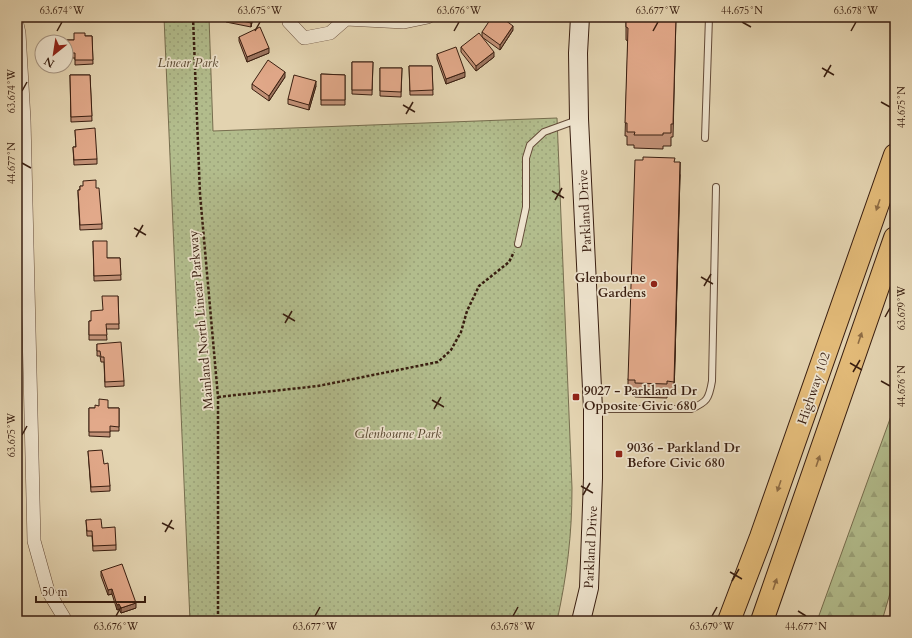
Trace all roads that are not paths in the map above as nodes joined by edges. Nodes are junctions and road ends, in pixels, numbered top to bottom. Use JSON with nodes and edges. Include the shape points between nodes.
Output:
{"nodes":[{"id":1,"x":290,"y":17,"type":"edge"},
{"id":2,"x":428,"y":17,"type":"edge"},
{"id":3,"x":580,"y":17,"type":"edge"},
{"id":4,"x":709,"y":17,"type":"edge"},
{"id":5,"x":345,"y":18,"type":"edge"},
{"id":6,"x":17,"y":24,"type":"edge"},
{"id":7,"x":579,"y":119,"type":"junction"},
{"id":8,"x":705,"y":138,"type":"dead end"},
{"id":9,"x":895,"y":155,"type":"edge"},
{"id":10,"x":716,"y":187,"type":"dead end"},
{"id":11,"x":895,"y":238,"type":"edge"},
{"id":12,"x":518,"y":244,"type":"road end"},
{"id":13,"x":593,"y":409,"type":"junction"},
{"id":14,"x":66,"y":621,"type":"edge"},
{"id":15,"x":581,"y":621,"type":"edge"},
{"id":16,"x":729,"y":621,"type":"edge"},
{"id":17,"x":762,"y":621,"type":"edge"}],
"edges":[{"from":1,"to":5,"type":"street","via":[[289,22],[304,38],[330,33]]},
{"from":2,"to":5,"type":"street","via":[[404,22]]},
{"from":3,"to":7,"type":"street","name":"Parkland Drive"},
{"from":4,"to":8,"type":"lane"},
{"from":6,"to":14,"type":"street","via":[[24,120],[34,541],[48,591]]},
{"from":7,"to":12,"type":"lane","via":[[544,132],[530,145],[526,158],[526,207]]},
{"from":7,"to":13,"type":"street","name":"Parkland Drive"},
{"from":9,"to":16,"type":"highway","name":"Highway 102","one_way":true},
{"from":10,"to":13,"type":"lane","via":[[710,395],[702,404],[691,409]]},
{"from":17,"to":11,"type":"highway","one_way":true},
{"from":13,"to":15,"type":"street","name":"Parkland Drive","via":[[589,588]]}]}
